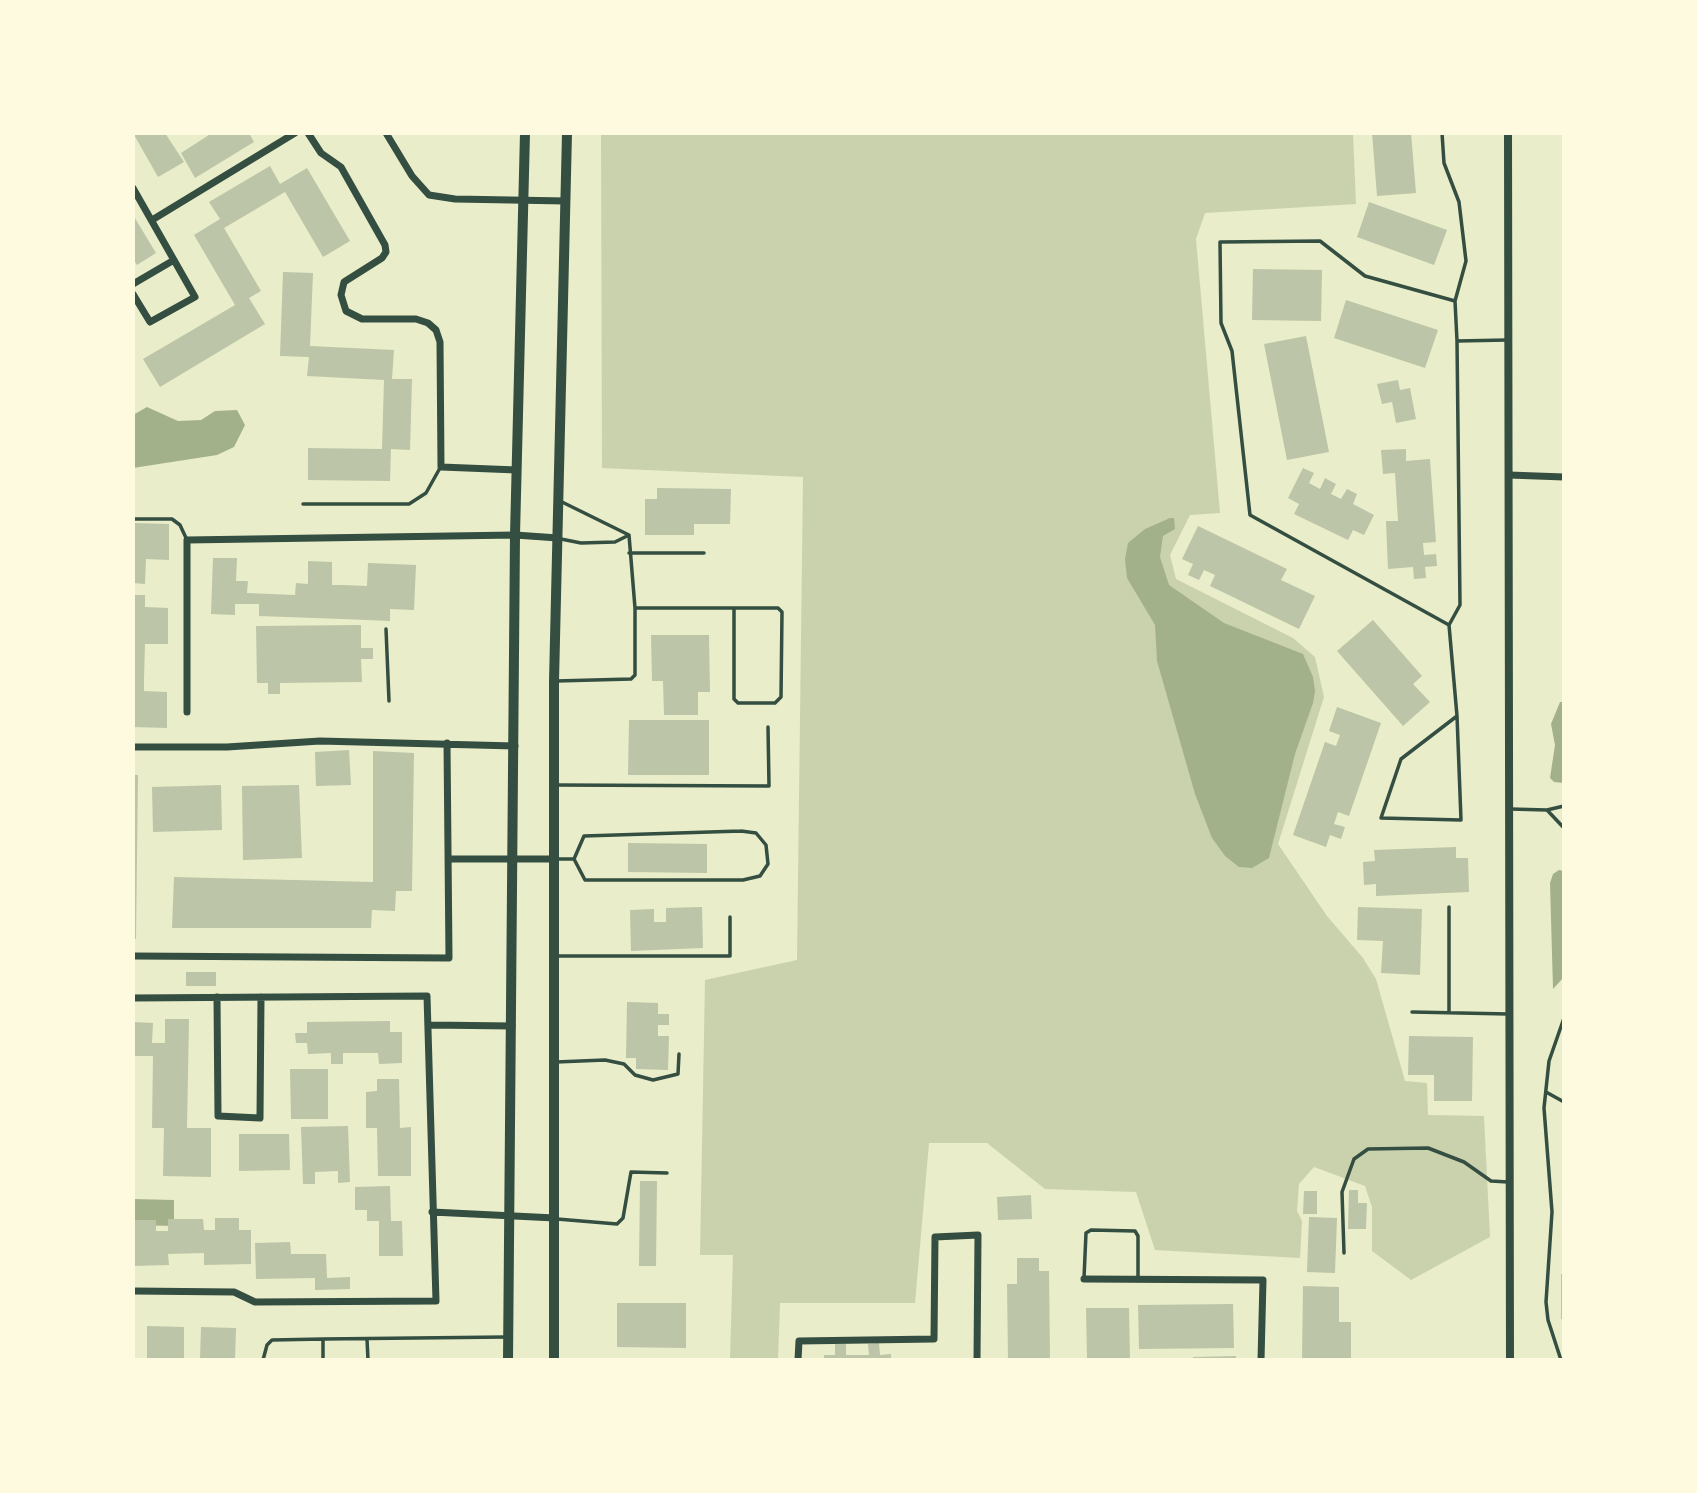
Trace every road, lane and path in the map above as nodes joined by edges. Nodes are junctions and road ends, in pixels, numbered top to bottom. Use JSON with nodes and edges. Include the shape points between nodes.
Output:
{"nodes":[{"id":1,"x":295,"y":133,"type":"edge"},
{"id":2,"x":308,"y":133,"type":"edge"},
{"id":3,"x":397,"y":133,"type":"edge"},
{"id":4,"x":525,"y":133,"type":"edge"},
{"id":5,"x":567,"y":133,"type":"edge"},
{"id":6,"x":1442,"y":133,"type":"edge"},
{"id":7,"x":1508,"y":133,"type":"edge"},
{"id":8,"x":387,"y":135,"type":"edge"},
{"id":9,"x":133,"y":188,"type":"edge"},
{"id":10,"x":524,"y":201,"type":"junction"},
{"id":11,"x":566,"y":201,"type":"junction"},
{"id":12,"x":152,"y":220,"type":"junction"},
{"id":13,"x":174,"y":260,"type":"junction"},
{"id":14,"x":133,"y":284,"type":"edge"},
{"id":15,"x":133,"y":294,"type":"edge"},
{"id":16,"x":1455,"y":301,"type":"junction"},
{"id":17,"x":1509,"y":340,"type":"junction"},
{"id":18,"x":1457,"y":341,"type":"junction"},
{"id":19,"x":441,"y":467,"type":"junction"},
{"id":20,"x":517,"y":470,"type":"junction"},
{"id":21,"x":1509,"y":475,"type":"junction"},
{"id":22,"x":1564,"y":477,"type":"edge"},
{"id":23,"x":558,"y":500,"type":"junction"},
{"id":24,"x":303,"y":505,"type":"dead end"},
{"id":25,"x":133,"y":519,"type":"edge"},
{"id":26,"x":629,"y":535,"type":"junction"},
{"id":27,"x":515,"y":536,"type":"junction"},
{"id":28,"x":558,"y":538,"type":"junction"},
{"id":29,"x":187,"y":540,"type":"junction"},
{"id":30,"x":629,"y":553,"type":"junction"},
{"id":31,"x":704,"y":553,"type":"dead end"},
{"id":32,"x":1564,"y":572,"type":"edge"},
{"id":33,"x":635,"y":608,"type":"junction"},
{"id":34,"x":733,"y":609,"type":"junction"},
{"id":35,"x":1450,"y":625,"type":"junction"},
{"id":36,"x":386,"y":628,"type":"dead end"},
{"id":37,"x":1564,"y":651,"type":"edge"},
{"id":38,"x":554,"y":681,"type":"junction"},
{"id":39,"x":388,"y":702,"type":"dead end"},
{"id":40,"x":187,"y":712,"type":"dead end"},
{"id":41,"x":1457,"y":716,"type":"junction"},
{"id":42,"x":768,"y":727,"type":"dead end"},
{"id":43,"x":447,"y":743,"type":"junction"},
{"id":44,"x":515,"y":746,"type":"junction"},
{"id":45,"x":133,"y":747,"type":"edge"},
{"id":46,"x":554,"y":785,"type":"junction"},
{"id":47,"x":1564,"y":807,"type":"edge"},
{"id":48,"x":1510,"y":809,"type":"junction"},
{"id":49,"x":1547,"y":810,"type":"junction"},
{"id":50,"x":1564,"y":828,"type":"edge"},
{"id":51,"x":448,"y":859,"type":"junction"},
{"id":52,"x":514,"y":859,"type":"junction"},
{"id":53,"x":554,"y":859,"type":"junction"},
{"id":54,"x":574,"y":859,"type":"junction"},
{"id":55,"x":1449,"y":907,"type":"dead end"},
{"id":56,"x":730,"y":917,"type":"dead end"},
{"id":57,"x":133,"y":956,"type":"edge"},
{"id":58,"x":554,"y":956,"type":"junction"},
{"id":59,"x":217,"y":997,"type":"junction"},
{"id":60,"x":261,"y":997,"type":"junction"},
{"id":61,"x":133,"y":998,"type":"edge"},
{"id":62,"x":1412,"y":1013,"type":"dead end"},
{"id":63,"x":1449,"y":1013,"type":"junction"},
{"id":64,"x":1510,"y":1014,"type":"junction"},
{"id":65,"x":1564,"y":1018,"type":"edge"},
{"id":66,"x":429,"y":1025,"type":"junction"},
{"id":67,"x":512,"y":1026,"type":"junction"},
{"id":68,"x":679,"y":1054,"type":"dead end"},
{"id":69,"x":554,"y":1062,"type":"junction"},
{"id":70,"x":1546,"y":1092,"type":"junction"},
{"id":71,"x":1564,"y":1102,"type":"edge"},
{"id":72,"x":667,"y":1173,"type":"dead end"},
{"id":73,"x":1510,"y":1182,"type":"junction"},
{"id":74,"x":432,"y":1212,"type":"junction"},
{"id":75,"x":509,"y":1215,"type":"junction"},
{"id":76,"x":555,"y":1219,"type":"junction"},
{"id":77,"x":1344,"y":1253,"type":"dead end"},
{"id":78,"x":1084,"y":1279,"type":"joint"},
{"id":79,"x":1138,"y":1279,"type":"junction"},
{"id":80,"x":133,"y":1291,"type":"edge"},
{"id":81,"x":508,"y":1337,"type":"junction"},
{"id":82,"x":323,"y":1339,"type":"junction"},
{"id":83,"x":368,"y":1339,"type":"junction"},
{"id":84,"x":263,"y":1360,"type":"edge"},
{"id":85,"x":323,"y":1360,"type":"edge"},
{"id":86,"x":368,"y":1360,"type":"edge"},
{"id":87,"x":508,"y":1360,"type":"edge"},
{"id":88,"x":554,"y":1360,"type":"edge"},
{"id":89,"x":798,"y":1360,"type":"edge"},
{"id":90,"x":977,"y":1360,"type":"edge"},
{"id":91,"x":1261,"y":1360,"type":"edge"},
{"id":92,"x":1510,"y":1360,"type":"edge"},
{"id":93,"x":1561,"y":1360,"type":"edge"}],
"edges":[{"from":1,"to":12,"type":"street"},
{"from":2,"to":19,"type":"street","via":[[321,153],[341,166],[385,244],[382,258],[344,282],[341,295],[346,311],[362,319],[416,318],[436,330],[440,342]]},
{"from":3,"to":8,"type":"lane"},
{"from":4,"to":10,"type":"main road"},
{"from":5,"to":11,"type":"main road"},
{"from":6,"to":16,"type":"lane","via":[[1444,163],[1459,202],[1466,261]]},
{"from":7,"to":17,"type":"street"},
{"from":8,"to":10,"type":"street","via":[[429,195]]},
{"from":9,"to":12,"type":"street"},
{"from":10,"to":11,"type":"street"},
{"from":10,"to":20,"type":"main road"},
{"from":11,"to":23,"type":"main road"},
{"from":12,"to":13,"type":"street"},
{"from":13,"to":14,"type":"street"},
{"from":13,"to":15,"type":"street","via":[[195,297],[150,322]]},
{"from":16,"to":18,"type":"lane"},
{"from":16,"to":35,"type":"lane","via":[[1365,276],[1320,241],[1220,242],[1221,323],[1232,351],[1250,515]]},
{"from":17,"to":18,"type":"lane"},
{"from":17,"to":21,"type":"street"},
{"from":18,"to":35,"type":"lane","via":[[1461,605]]},
{"from":19,"to":20,"type":"street"},
{"from":19,"to":24,"type":"lane","via":[[426,493],[409,504]]},
{"from":20,"to":27,"type":"main road"},
{"from":21,"to":22,"type":"street"},
{"from":21,"to":48,"type":"street"},
{"from":23,"to":26,"type":"lane"},
{"from":23,"to":28,"type":"main road"},
{"from":25,"to":29,"type":"lane","via":[[172,519]]},
{"from":26,"to":28,"type":"lane","via":[[615,542]]},
{"from":26,"to":30,"type":"lane"},
{"from":27,"to":28,"type":"street"},
{"from":27,"to":29,"type":"street"},
{"from":27,"to":44,"type":"main road"},
{"from":28,"to":38,"type":"main road"},
{"from":29,"to":40,"type":"street"},
{"from":30,"to":31,"type":"lane"},
{"from":30,"to":33,"type":"lane"},
{"from":32,"to":37,"type":"lane"},
{"from":33,"to":34,"type":"lane"},
{"from":33,"to":38,"type":"lane","via":[[635,675],[631,679]]},
{"from":34,"to":34,"type":"lane","via":[[778,608],[782,612],[781,697],[775,703],[738,703],[733,699]]},
{"from":35,"to":41,"type":"lane"},
{"from":36,"to":39,"type":"lane"},
{"from":38,"to":46,"type":"main road"},
{"from":41,"to":41,"type":"lane","via":[[1401,759],[1381,818],[1461,820]]},
{"from":42,"to":46,"type":"lane","via":[[769,786]]},
{"from":43,"to":44,"type":"street"},
{"from":43,"to":45,"type":"street","via":[[320,741]]},
{"from":43,"to":51,"type":"street"},
{"from":44,"to":52,"type":"main road"},
{"from":46,"to":53,"type":"main road"},
{"from":47,"to":49,"type":"lane"},
{"from":48,"to":49,"type":"lane"},
{"from":48,"to":64,"type":"street"},
{"from":49,"to":50,"type":"lane"},
{"from":51,"to":52,"type":"street"},
{"from":51,"to":57,"type":"street","via":[[449,958]]},
{"from":52,"to":53,"type":"street"},
{"from":52,"to":67,"type":"main road"},
{"from":53,"to":54,"type":"lane"},
{"from":53,"to":58,"type":"main road"},
{"from":54,"to":54,"type":"lane","via":[[584,836],[741,831],[756,834],[766,845],[768,864],[760,876],[743,880],[585,880]]},
{"from":55,"to":63,"type":"lane"},
{"from":56,"to":58,"type":"lane","via":[[730,956]]},
{"from":58,"to":69,"type":"main road"},
{"from":59,"to":60,"type":"street"},
{"from":59,"to":60,"type":"street","via":[[218,1116],[260,1118]]},
{"from":59,"to":61,"type":"street"},
{"from":60,"to":66,"type":"street","via":[[427,996]]},
{"from":62,"to":63,"type":"lane"},
{"from":63,"to":64,"type":"lane"},
{"from":64,"to":73,"type":"street"},
{"from":65,"to":70,"type":"lane","via":[[1549,1061]]},
{"from":66,"to":67,"type":"street"},
{"from":66,"to":74,"type":"street"},
{"from":67,"to":75,"type":"main road"},
{"from":68,"to":69,"type":"lane","via":[[678,1074],[653,1080],[635,1075],[624,1064],[605,1060]]},
{"from":69,"to":76,"type":"main road"},
{"from":70,"to":71,"type":"lane"},
{"from":70,"to":93,"type":"lane","via":[[1552,1212],[1546,1302]]},
{"from":72,"to":76,"type":"lane","via":[[631,1172],[623,1219],[617,1224]]},
{"from":73,"to":77,"type":"lane","via":[[1491,1181],[1464,1162],[1428,1148],[1368,1149],[1354,1159],[1342,1192]]},
{"from":73,"to":92,"type":"street"},
{"from":74,"to":75,"type":"street"},
{"from":74,"to":80,"type":"street","via":[[436,1301],[255,1301],[234,1292]]},
{"from":75,"to":76,"type":"street"},
{"from":75,"to":81,"type":"main road"},
{"from":76,"to":88,"type":"main road"},
{"from":78,"to":79,"type":"street"},
{"from":78,"to":79,"type":"lane","via":[[1086,1233],[1091,1230],[1135,1231]]},
{"from":79,"to":91,"type":"street","via":[[1263,1280]]},
{"from":81,"to":83,"type":"lane"},
{"from":81,"to":87,"type":"main road"},
{"from":82,"to":83,"type":"lane"},
{"from":82,"to":84,"type":"lane","via":[[272,1340]]},
{"from":82,"to":85,"type":"lane"},
{"from":83,"to":86,"type":"lane"},
{"from":89,"to":90,"type":"street","via":[[799,1341],[934,1339],[935,1237],[978,1236]]}]}
